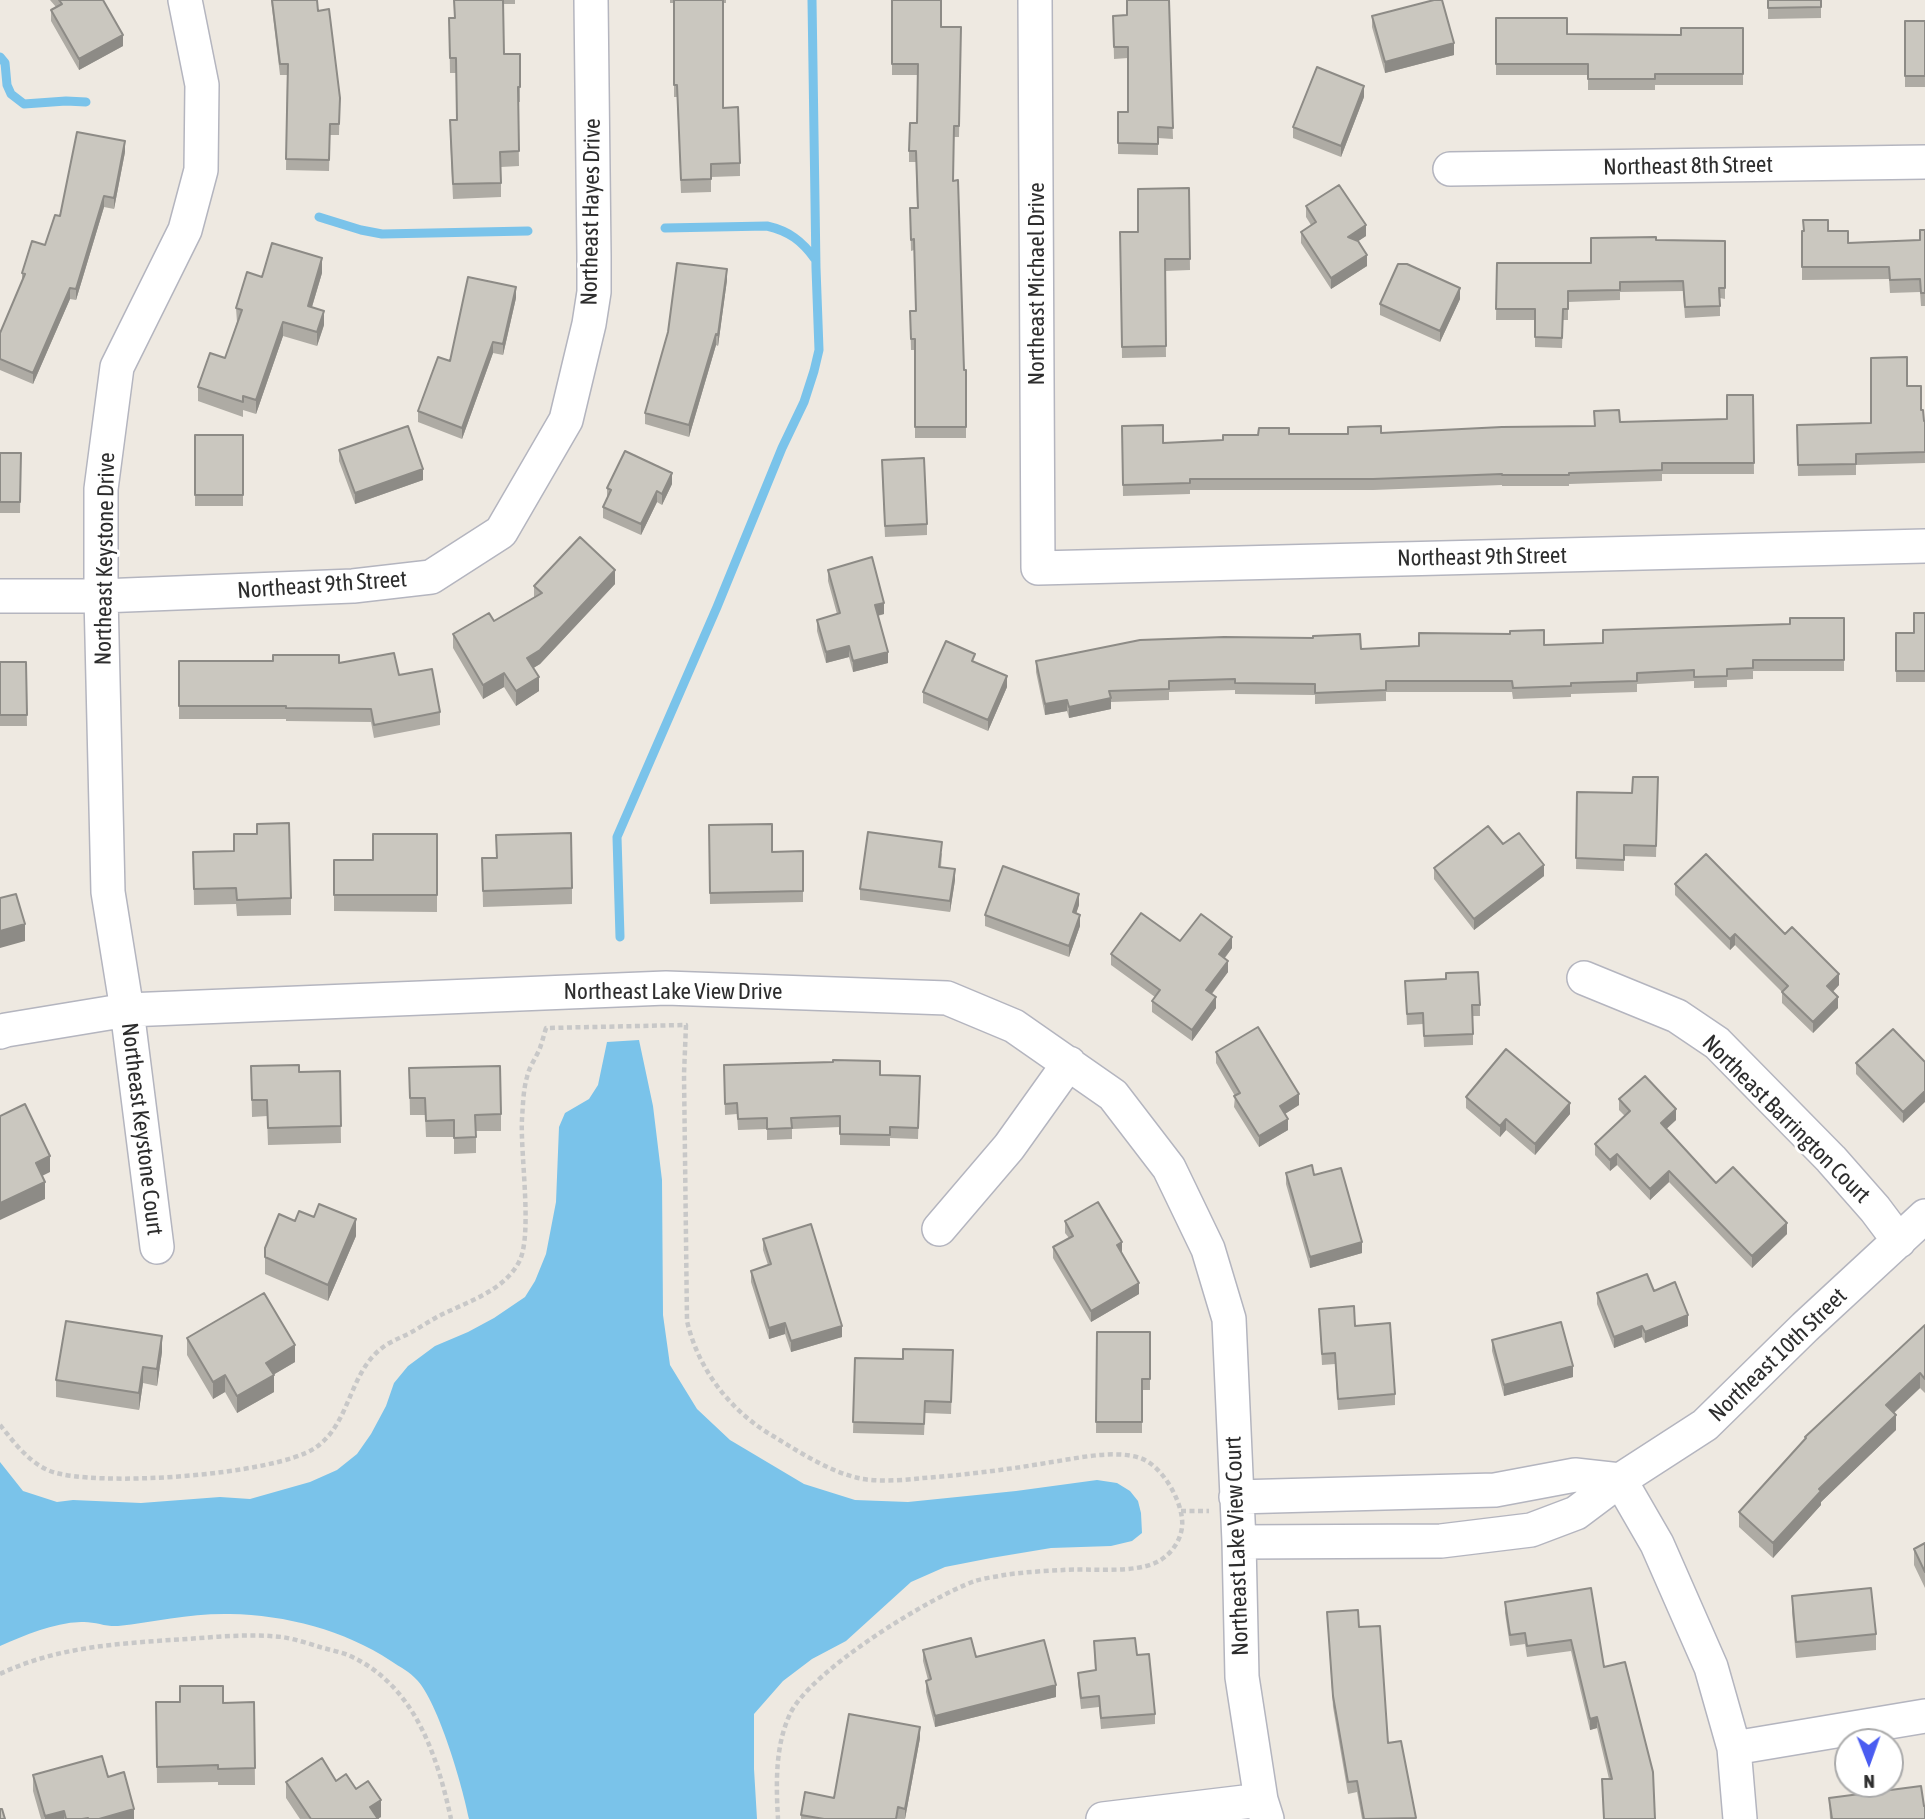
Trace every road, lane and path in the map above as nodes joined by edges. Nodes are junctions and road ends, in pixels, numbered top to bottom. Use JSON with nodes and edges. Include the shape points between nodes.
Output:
{"nodes":[{"id":1,"x":185,"y":0,"type":"edge"},
{"id":2,"x":591,"y":0,"type":"edge"},
{"id":3,"x":1035,"y":0,"type":"edge"},
{"id":4,"x":1925,"y":162,"type":"edge"},
{"id":5,"x":1450,"y":169,"type":"dead end"},
{"id":6,"x":566,"y":420,"type":"joint"},
{"id":7,"x":1925,"y":546,"type":"edge"},
{"id":8,"x":1038,"y":568,"type":"joint"},
{"id":9,"x":0,"y":596,"type":"edge"},
{"id":10,"x":101,"y":596,"type":"junction"},
{"id":11,"x":1584,"y":978,"type":"dead end"},
{"id":12,"x":127,"y":1010,"type":"junction"},
{"id":13,"x":0,"y":1032,"type":"edge"},
{"id":14,"x":1069,"y":1063,"type":"junction"},
{"id":15,"x":1925,"y":1216,"type":"edge"},
{"id":16,"x":939,"y":1228,"type":"dead end"},
{"id":17,"x":1899,"y":1241,"type":"junction"},
{"id":18,"x":157,"y":1247,"type":"dead end"},
{"id":19,"x":1216,"y":1273,"type":"joint"},
{"id":20,"x":0,"y":1424,"type":"edge"},
{"id":21,"x":1620,"y":1480,"type":"junction"},
{"id":22,"x":1236,"y":1497,"type":"junction"},
{"id":23,"x":1239,"y":1542,"type":"junction"},
{"id":24,"x":0,"y":1674,"type":"edge"},
{"id":25,"x":1925,"y":1716,"type":"edge"},
{"id":26,"x":1734,"y":1748,"type":"junction"},
{"id":27,"x":1264,"y":1810,"type":"edge"},
{"id":28,"x":451,"y":1819,"type":"edge"},
{"id":29,"x":778,"y":1819,"type":"edge"},
{"id":30,"x":1102,"y":1819,"type":"edge"},
{"id":31,"x":1740,"y":1819,"type":"edge"}],
"edges":[{"from":1,"to":10,"type":"street","name":"Northeast Keystone Drive","via":[[202,85],[201,170],[185,230],[117,367],[102,489]]},
{"from":2,"to":6,"type":"street","name":"Northeast Hayes Drive","via":[[594,292]]},
{"from":3,"to":8,"type":"street","name":"Northeast Michael Drive"},
{"from":4,"to":5,"type":"street","name":"Northeast 8th Street"},
{"from":6,"to":10,"type":"street","name":"Northeast 9th Street","via":[[501,532],[431,577],[353,586]]},
{"from":7,"to":8,"type":"street","name":"Northeast 9th Street"},
{"from":9,"to":10,"type":"street","name":"Northeast 9th Street"},
{"from":10,"to":12,"type":"street","name":"Northeast Keystone Drive","via":[[108,892]]},
{"from":11,"to":17,"type":"street","name":"Northeast Barrington Court","via":[[1677,1016],[1717,1043],[1831,1159]]},
{"from":12,"to":13,"type":"street","name":"Northeast Lake View Drive"},
{"from":12,"to":14,"type":"street","name":"Northeast Lake View Drive","via":[[666,988],[947,998],[1014,1026]]},
{"from":12,"to":18,"type":"street","name":"Northeast Keystone Court"},
{"from":14,"to":16,"type":"street","via":[[1009,1147]]},
{"from":14,"to":19,"type":"street","name":"Northeast Lake View Drive","via":[[1113,1095],[1169,1168]]},
{"from":15,"to":17,"type":"street","name":"Northeast 10th Street"},
{"from":17,"to":21,"type":"street","name":"Northeast 10th Street","via":[[1705,1424]]},
{"from":19,"to":22,"type":"street","name":"Northeast Lake View Court","via":[[1229,1319]]},
{"from":20,"to":29,"type":"path","via":[[33,1461],[71,1476],[161,1477],[239,1470],[290,1459],[317,1447],[344,1412],[367,1362],[435,1318],[488,1293],[520,1261],[525,1237],[524,1096],[546,1028],[687,1025],[687,1321],[705,1367],[740,1412],[821,1464],[865,1479],[940,1477],[1090,1456],[1136,1457],[1149,1462],[1170,1486],[1183,1525],[1171,1552],[1158,1562],[1136,1568],[977,1580],[904,1617],[831,1668],[792,1710],[781,1735]]},
{"from":21,"to":22,"type":"street","via":[[1576,1475],[1495,1490]]},
{"from":21,"to":23,"type":"street","name":"Northeast 10th Street","via":[[1576,1513],[1531,1530],[1441,1541]]},
{"from":21,"to":26,"type":"street","via":[[1657,1544],[1712,1667]]},
{"from":22,"to":23,"type":"street","name":"Northeast Lake View Court"},
{"from":23,"to":27,"type":"street","name":"Northeast Lake View Court","via":[[1242,1677]]},
{"from":24,"to":28,"type":"path","via":[[79,1648],[215,1637],[284,1637],[347,1655],[382,1676],[415,1714],[437,1760]]},
{"from":25,"to":26,"type":"street"},
{"from":26,"to":31,"type":"street"},
{"from":27,"to":30,"type":"street"}]}
